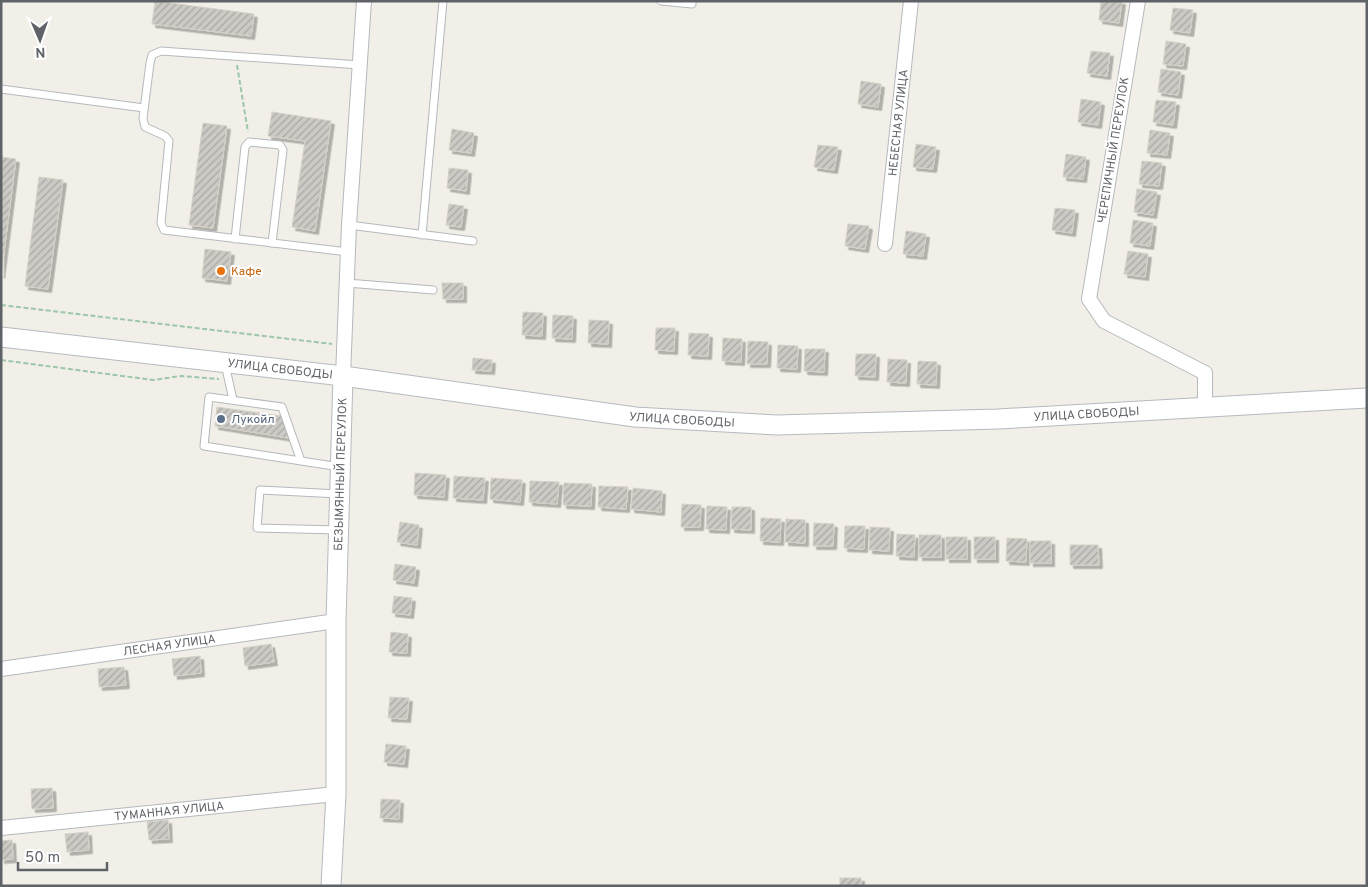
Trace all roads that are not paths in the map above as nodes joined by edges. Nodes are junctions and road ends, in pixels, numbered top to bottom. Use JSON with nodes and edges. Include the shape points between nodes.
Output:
{"nodes":[{"id":1,"x":364,"y":1,"type":"edge"},
{"id":2,"x":443,"y":1,"type":"edge"},
{"id":3,"x":661,"y":1,"type":"edge"},
{"id":4,"x":692,"y":1,"type":"edge"},
{"id":5,"x":911,"y":1,"type":"edge"},
{"id":6,"x":1138,"y":1,"type":"edge"},
{"id":7,"x":360,"y":65,"type":"junction"},
{"id":8,"x":1,"y":89,"type":"edge"},
{"id":9,"x":144,"y":108,"type":"junction"},
{"id":10,"x":349,"y":225,"type":"junction"},
{"id":11,"x":422,"y":235,"type":"junction"},
{"id":12,"x":235,"y":239,"type":"junction"},
{"id":13,"x":473,"y":241,"type":"dead end"},
{"id":14,"x":272,"y":243,"type":"junction"},
{"id":15,"x":885,"y":244,"type":"dead end"},
{"id":16,"x":348,"y":252,"type":"junction"},
{"id":17,"x":347,"y":283,"type":"junction"},
{"id":18,"x":433,"y":290,"type":"dead end"},
{"id":19,"x":1,"y":337,"type":"edge"},
{"id":20,"x":226,"y":371,"type":"junction"},
{"id":21,"x":343,"y":376,"type":"junction"},
{"id":22,"x":1367,"y":398,"type":"edge"},
{"id":23,"x":233,"y":400,"type":"junction"},
{"id":24,"x":1205,"y":407,"type":"junction"},
{"id":25,"x":301,"y":461,"type":"junction"},
{"id":26,"x":341,"y":467,"type":"junction"},
{"id":27,"x":340,"y":494,"type":"junction"},
{"id":28,"x":339,"y":530,"type":"junction"},
{"id":29,"x":336,"y":621,"type":"junction"},
{"id":30,"x":1,"y":669,"type":"edge"},
{"id":31,"x":336,"y":794,"type":"junction"},
{"id":32,"x":1,"y":828,"type":"edge"},
{"id":33,"x":331,"y":886,"type":"edge"}],
"edges":[{"from":1,"to":7,"type":"street","name":"БЕЗЫМЯННЫЙ ПЕРЕУЛОК"},
{"from":2,"to":11,"type":"lane"},
{"from":3,"to":4,"type":"lane","via":[[692,4]]},
{"from":5,"to":15,"type":"street","name":"НЕБЕСНАЯ УЛИЦА"},
{"from":6,"to":24,"type":"street","name":"ЧЕРЕПИЧНЫЙ ПЕРЕУЛОК","via":[[1089,299],[1104,321],[1205,373]]},
{"from":7,"to":9,"type":"lane","via":[[161,51],[152,55]]},
{"from":7,"to":10,"type":"street","name":"БЕЗЫМЯННЫЙ ПЕРЕУЛОК"},
{"from":8,"to":9,"type":"lane"},
{"from":9,"to":12,"type":"lane","via":[[146,128],[169,141],[161,224],[164,230]]},
{"from":10,"to":11,"type":"lane"},
{"from":10,"to":16,"type":"street","name":"БЕЗЫМЯННЫЙ ПЕРЕУЛОК"},
{"from":11,"to":13,"type":"lane"},
{"from":12,"to":14,"type":"lane"},
{"from":12,"to":14,"type":"lane","via":[[246,147],[249,142],[280,145],[283,150]]},
{"from":14,"to":16,"type":"lane"},
{"from":16,"to":17,"type":"street","name":"БЕЗЫМЯННЫЙ ПЕРЕУЛОК"},
{"from":17,"to":18,"type":"lane"},
{"from":17,"to":21,"type":"street","name":"БЕЗЫМЯННЫЙ ПЕРЕУЛОК"},
{"from":19,"to":20,"type":"main road","name":"УЛИЦА СВОБОДЫ"},
{"from":20,"to":21,"type":"main road","name":"УЛИЦА СВОБОДЫ"},
{"from":20,"to":23,"type":"lane"},
{"from":21,"to":24,"type":"main road","name":"УЛИЦА СВОБОДЫ","via":[[636,417],[777,425],[998,419]]},
{"from":21,"to":26,"type":"main road","name":"БЕЗЫМЯННЫЙ ПЕРЕУЛОК"},
{"from":22,"to":24,"type":"main road","name":"УЛИЦА СВОБОДЫ"},
{"from":23,"to":25,"type":"lane","via":[[282,407]]},
{"from":23,"to":25,"type":"lane","via":[[209,397],[204,446]]},
{"from":25,"to":26,"type":"lane"},
{"from":26,"to":27,"type":"main road","name":"БЕЗЫМЯННЫЙ ПЕРЕУЛОК"},
{"from":27,"to":28,"type":"main road","name":"БЕЗЫМЯННЫЙ ПЕРЕУЛОК"},
{"from":27,"to":28,"type":"lane","via":[[260,490],[257,528]]},
{"from":28,"to":29,"type":"main road","name":"БЕЗЫМЯННЫЙ ПЕРЕУЛОК"},
{"from":29,"to":30,"type":"street","name":"ЛЕСНАЯ УЛИЦА"},
{"from":29,"to":31,"type":"main road","name":"БЕЗЫМЯННЫЙ ПЕРЕУЛОК"},
{"from":31,"to":32,"type":"street","name":"ТУМАННАЯ УЛИЦА"},
{"from":31,"to":33,"type":"main road","name":"БЕЗЫМЯННЫЙ ПЕРЕУЛОК"}]}
